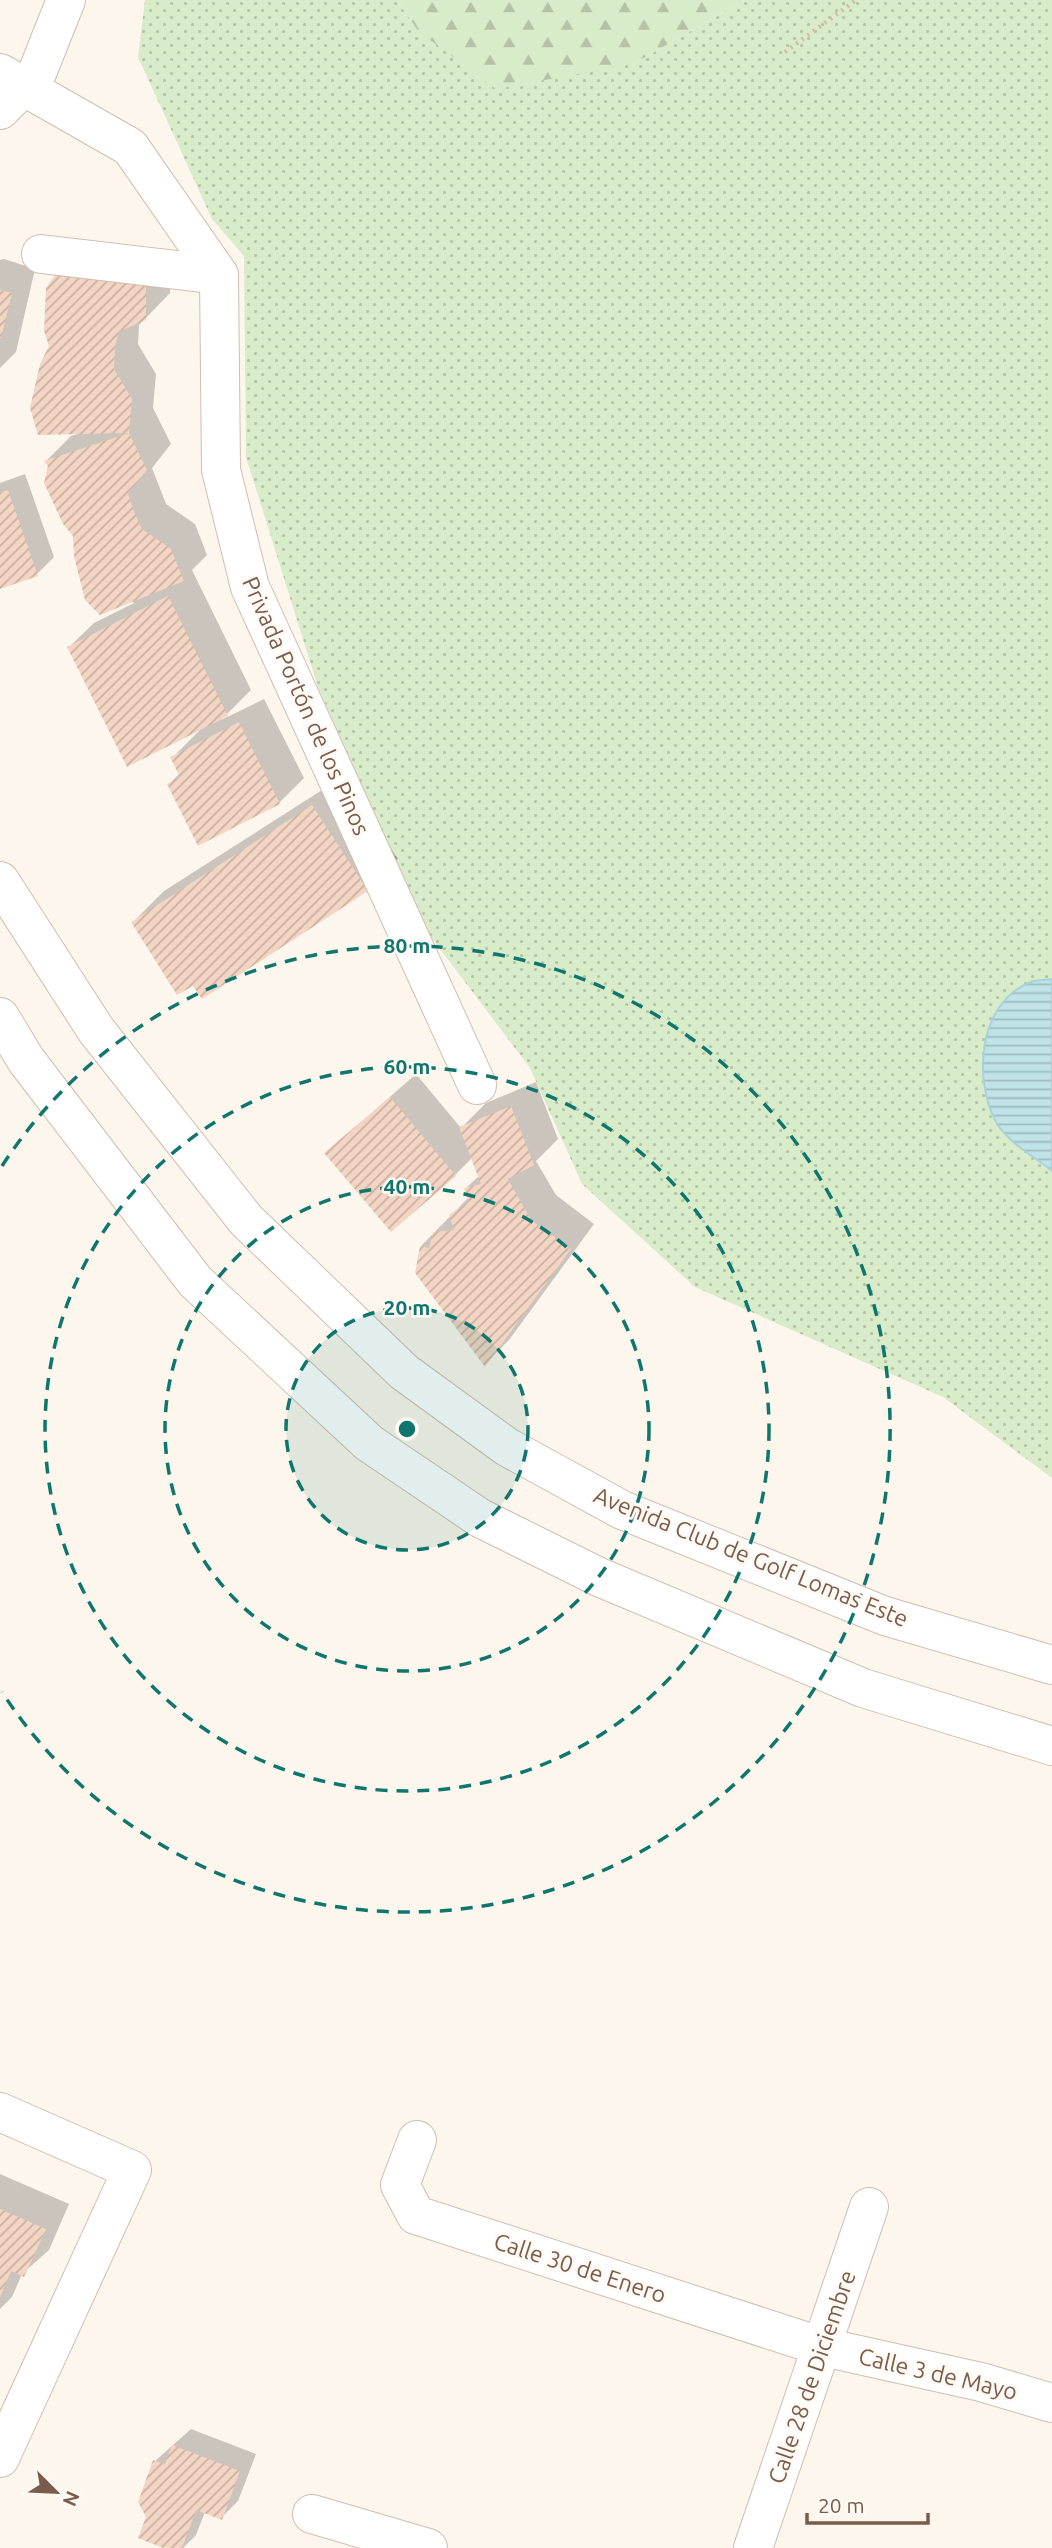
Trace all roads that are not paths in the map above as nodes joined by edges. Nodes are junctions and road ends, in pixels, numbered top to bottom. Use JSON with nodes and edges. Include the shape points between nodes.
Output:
{"nodes":[{"id":1,"x":58,"y":3,"type":"edge"},
{"id":2,"x":9,"y":89,"type":"edge"},
{"id":3,"x":41,"y":254,"type":"dead end"},
{"id":4,"x":219,"y":275,"type":"junction"},
{"id":5,"x":0,"y":881,"type":"edge"},
{"id":6,"x":0,"y":1017,"type":"edge"},
{"id":7,"x":477,"y":1085,"type":"dead end"},
{"id":8,"x":1052,"y":1665,"type":"edge"},
{"id":9,"x":1052,"y":1746,"type":"edge"},
{"id":10,"x":0,"y":2112,"type":"edge"},
{"id":11,"x":417,"y":2140,"type":"dead end"},
{"id":12,"x":869,"y":2207,"type":"dead end"},
{"id":13,"x":823,"y":2347,"type":"junction"},
{"id":14,"x":1052,"y":2403,"type":"edge"},
{"id":15,"x":0,"y":2458,"type":"edge"},
{"id":16,"x":312,"y":2514,"type":"dead end"},
{"id":17,"x":428,"y":2548,"type":"edge"},
{"id":18,"x":753,"y":2548,"type":"edge"}],
"edges":[{"from":1,"to":2,"type":"street","via":[[37,73]]},
{"from":2,"to":4,"type":"street","via":[[130,147]]},
{"from":3,"to":4,"type":"street"},
{"from":4,"to":7,"type":"street","name":"Privada Portón de los Pinos","via":[[221,470],[250,587]]},
{"from":5,"to":8,"type":"street","name":"Avenida Club de Golf Lomas Este","via":[[96,1030],[246,1220],[404,1372],[507,1447],[622,1510],[885,1616]]},
{"from":6,"to":9,"type":"street","via":[[26,1060],[195,1281],[369,1443],[480,1518],[599,1577],[863,1688]]},
{"from":10,"to":15,"type":"street","via":[[132,2170]]},
{"from":11,"to":13,"type":"street","name":"Calle 30 de Enero","via":[[400,2185],[416,2215]]},
{"from":12,"to":13,"type":"street","name":"Calle 28 de Diciembre"},
{"from":13,"to":14,"type":"street","name":"Calle 3 de Mayo","via":[[981,2382]]},
{"from":13,"to":18,"type":"street","name":"Calle 28 de Diciembre"},
{"from":16,"to":17,"type":"street"}]}
